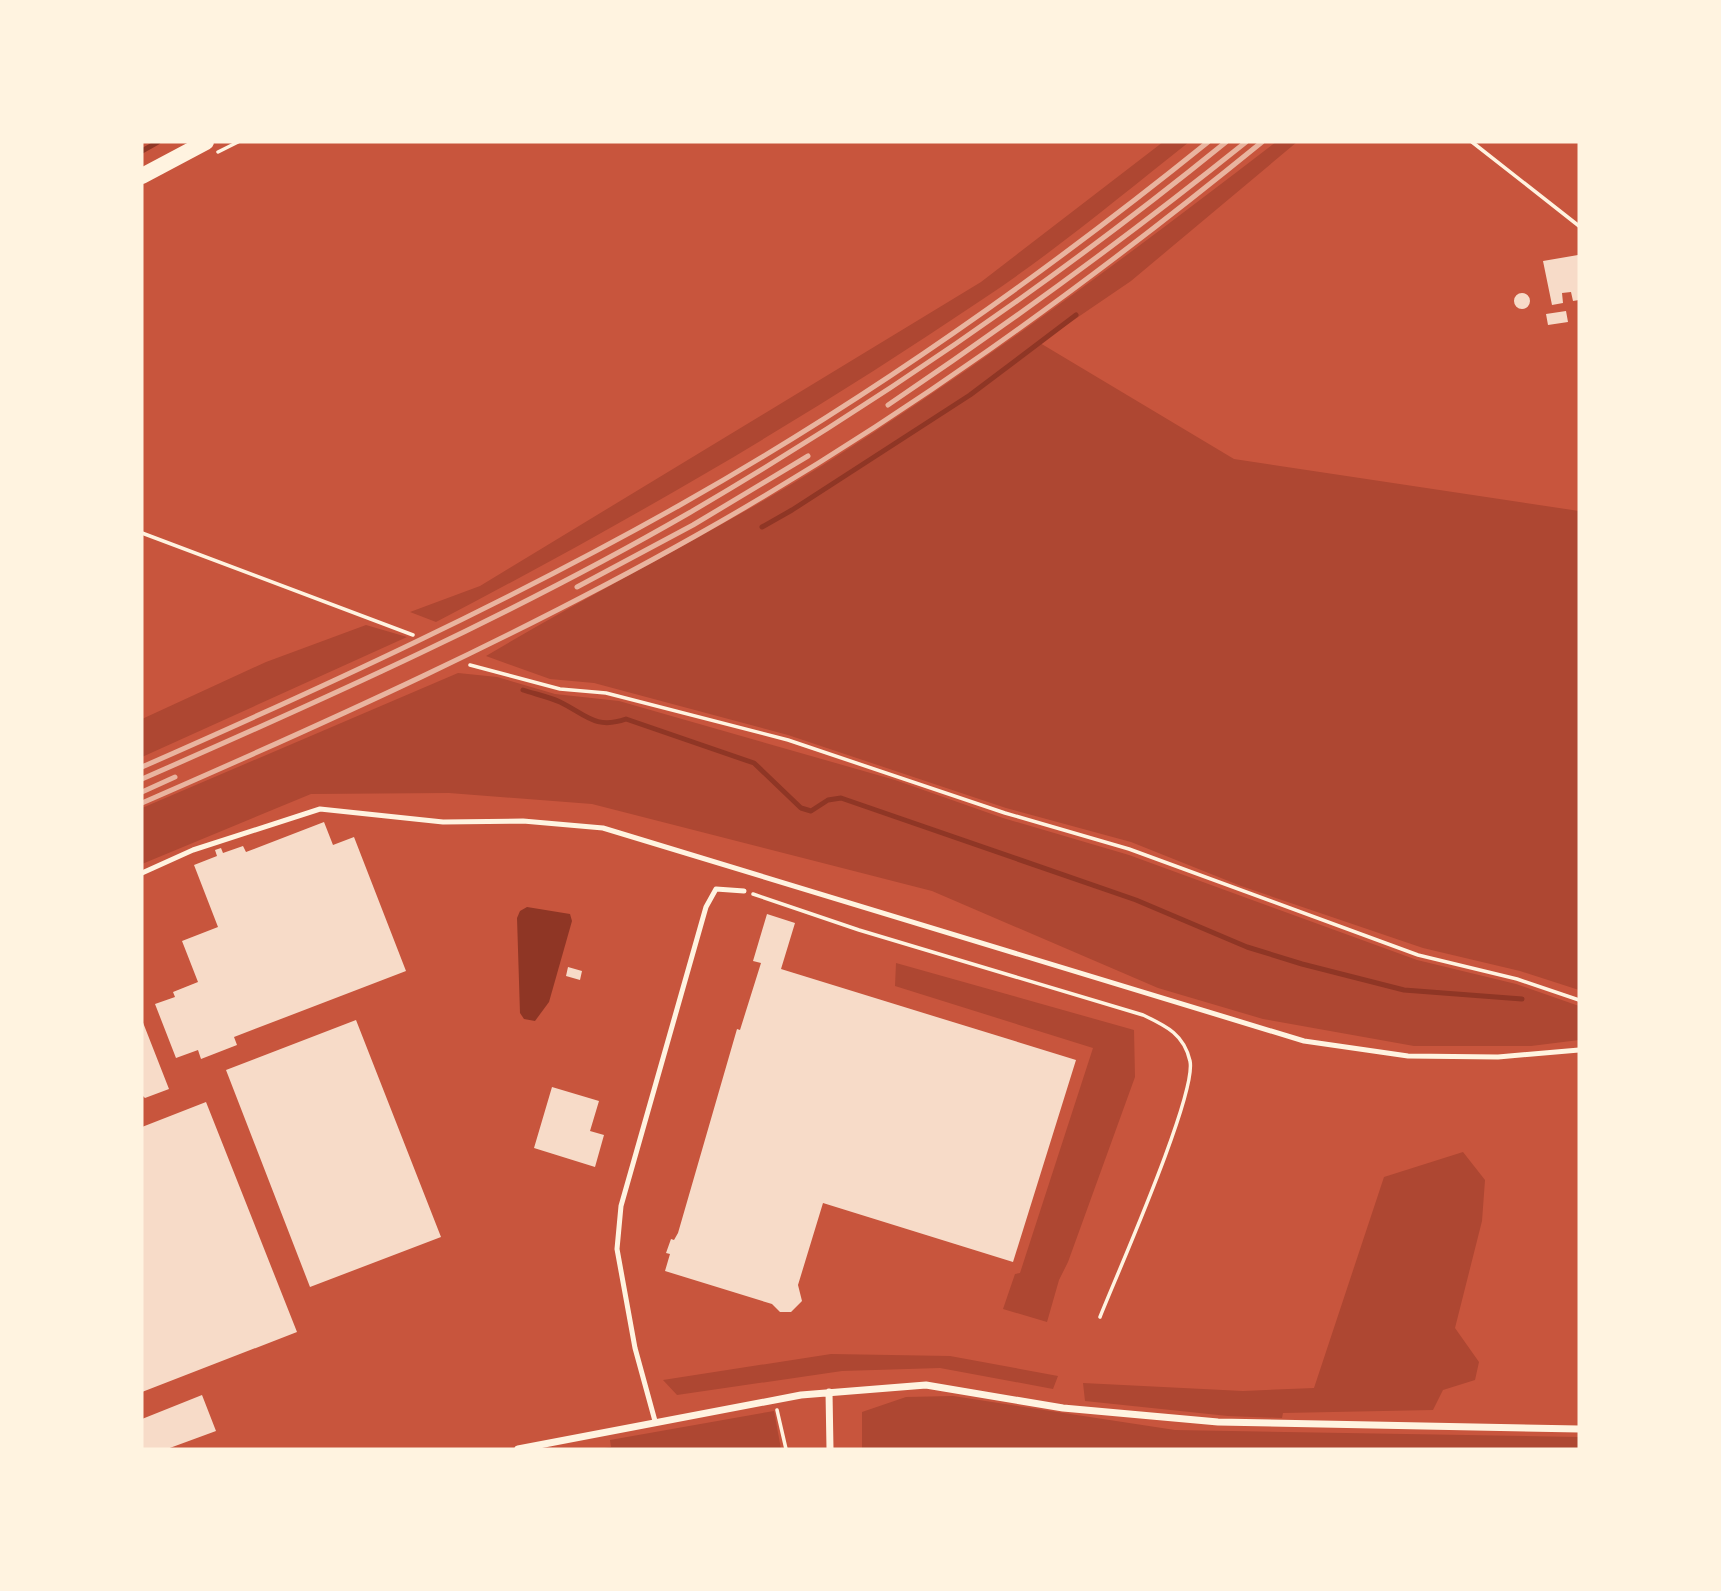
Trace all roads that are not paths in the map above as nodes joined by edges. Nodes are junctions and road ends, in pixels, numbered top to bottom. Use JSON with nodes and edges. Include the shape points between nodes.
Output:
{"nodes":[{"id":1,"x":206,"y":142,"type":"edge"},
{"id":2,"x":142,"y":176,"type":"edge"},
{"id":3,"x":142,"y":873,"type":"edge"},
{"id":4,"x":744,"y":891,"type":"road end"},
{"id":5,"x":1579,"y":1051,"type":"edge"},
{"id":6,"x":830,"y":1392,"type":"junction"},
{"id":7,"x":655,"y":1421,"type":"junction"},
{"id":8,"x":1579,"y":1429,"type":"edge"},
{"id":9,"x":832,"y":1447,"type":"edge"},
{"id":10,"x":518,"y":1449,"type":"edge"}],
"edges":[{"from":1,"to":2,"type":"main road"},
{"from":3,"to":5,"type":"lane","via":[[193,850],[320,809],[443,822],[523,821],[603,828],[1304,1041],[1408,1056],[1498,1057]]},
{"from":4,"to":7,"type":"lane","via":[[716,889],[706,907],[621,1206],[617,1249],[635,1348]]},
{"from":6,"to":7,"type":"street"},
{"from":6,"to":8,"type":"street","via":[[926,1385],[1063,1408],[1218,1422]]},
{"from":6,"to":9,"type":"street"},
{"from":7,"to":10,"type":"street"}]}
